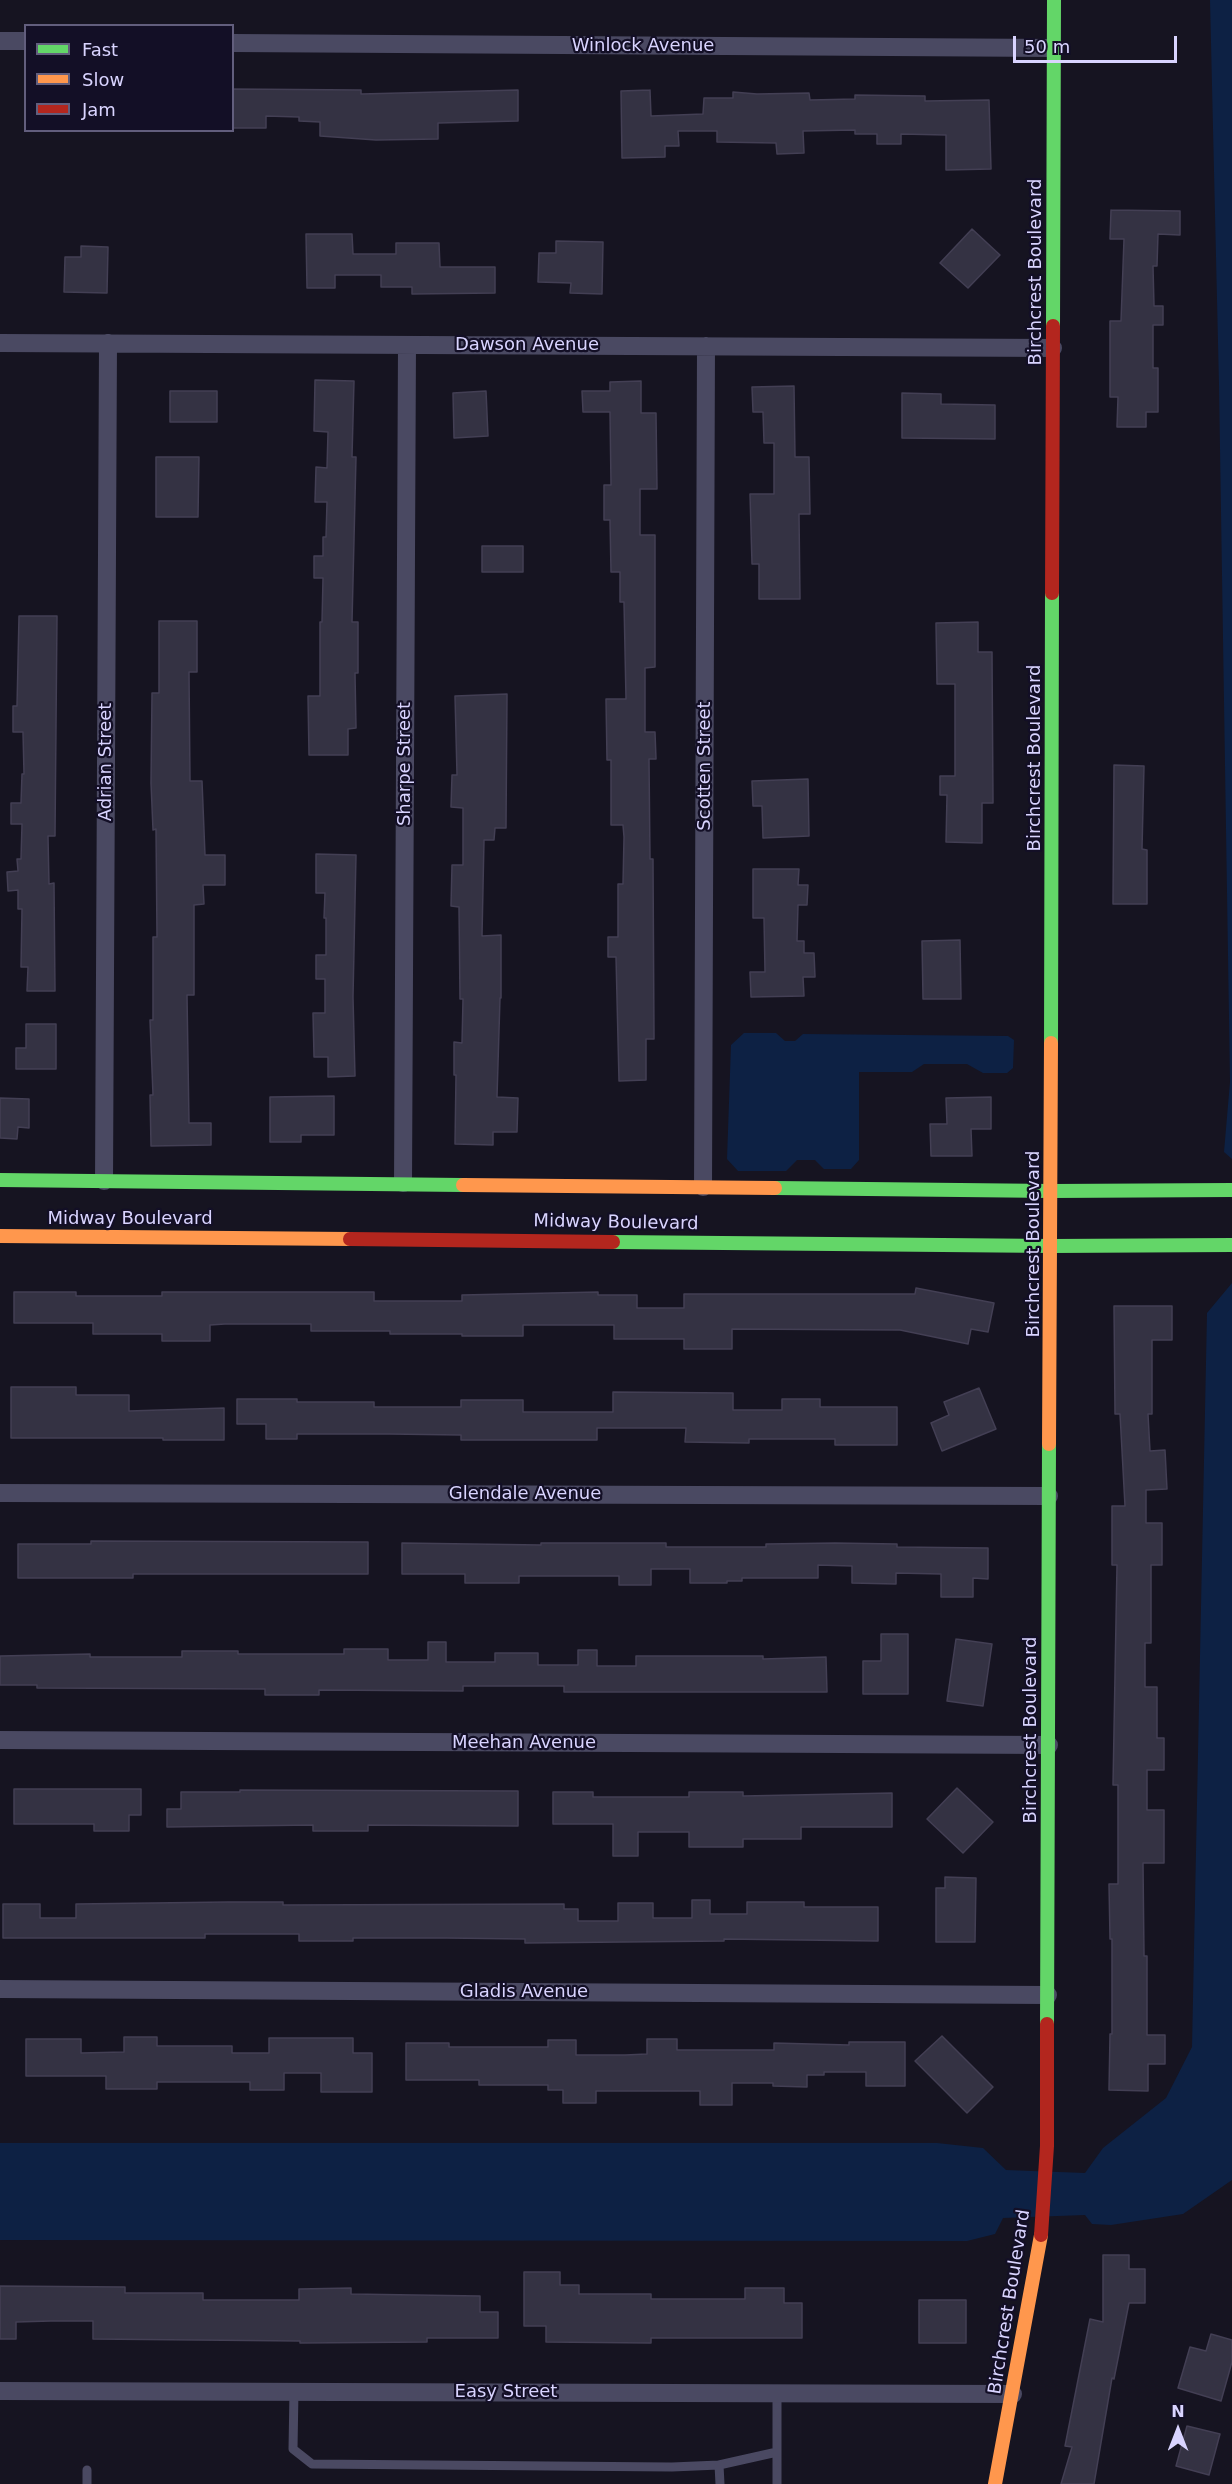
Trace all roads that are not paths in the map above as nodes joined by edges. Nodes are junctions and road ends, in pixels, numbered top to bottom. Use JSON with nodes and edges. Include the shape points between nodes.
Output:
{"nodes":[{"id":1,"x":1054,"y":0,"type":"edge"},
{"id":2,"x":0,"y":41,"type":"edge"},
{"id":3,"x":24,"y":41,"type":"edge"},
{"id":4,"x":234,"y":43,"type":"edge"},
{"id":5,"x":1054,"y":48,"type":"junction"},
{"id":6,"x":0,"y":343,"type":"edge"},
{"id":7,"x":108,"y":343,"type":"junction"},
{"id":8,"x":407,"y":345,"type":"junction"},
{"id":9,"x":706,"y":346,"type":"junction"},
{"id":10,"x":1053,"y":348,"type":"junction"},
{"id":11,"x":0,"y":1180,"type":"edge"},
{"id":12,"x":104,"y":1181,"type":"junction"},
{"id":13,"x":403,"y":1183,"type":"junction"},
{"id":14,"x":703,"y":1187,"type":"junction"},
{"id":15,"x":1232,"y":1190,"type":"edge"},
{"id":16,"x":1052,"y":1191,"type":"junction"},
{"id":17,"x":0,"y":1236,"type":"edge"},
{"id":18,"x":1232,"y":1245,"type":"edge"},
{"id":19,"x":1052,"y":1246,"type":"junction"},
{"id":20,"x":0,"y":1492,"type":"edge"},
{"id":21,"x":1049,"y":1496,"type":"junction"},
{"id":22,"x":0,"y":1740,"type":"edge"},
{"id":23,"x":1049,"y":1745,"type":"junction"},
{"id":24,"x":0,"y":1989,"type":"edge"},
{"id":25,"x":1048,"y":1995,"type":"junction"},
{"id":26,"x":0,"y":2391,"type":"edge"},
{"id":27,"x":294,"y":2391,"type":"junction"},
{"id":28,"x":777,"y":2393,"type":"junction"},
{"id":29,"x":1013,"y":2394,"type":"junction"},
{"id":30,"x":777,"y":2451,"type":"junction"},
{"id":31,"x":719,"y":2464,"type":"junction"},
{"id":32,"x":87,"y":2470,"type":"dead end"},
{"id":33,"x":87,"y":2484,"type":"edge"},
{"id":34,"x":720,"y":2484,"type":"edge"},
{"id":35,"x":777,"y":2484,"type":"edge"},
{"id":36,"x":994,"y":2484,"type":"edge"}],
"edges":[{"from":1,"to":5,"type":"street","name":"Birchcrest Boulevard"},
{"from":2,"to":3,"type":"street"},
{"from":4,"to":5,"type":"street","name":"Winlock Avenue"},
{"from":5,"to":10,"type":"street","name":"Birchcrest Boulevard"},
{"from":6,"to":7,"type":"street","name":"Dawson Avenue"},
{"from":7,"to":8,"type":"street","name":"Dawson Avenue"},
{"from":7,"to":12,"type":"street","name":"Adrian Street"},
{"from":8,"to":9,"type":"street","name":"Dawson Avenue"},
{"from":8,"to":13,"type":"street","name":"Sharpe Street"},
{"from":9,"to":10,"type":"street","name":"Dawson Avenue"},
{"from":9,"to":14,"type":"street","name":"Scotten Street"},
{"from":10,"to":16,"type":"street","name":"Birchcrest Boulevard"},
{"from":11,"to":12,"type":"street","name":"Midway Boulevard"},
{"from":12,"to":13,"type":"street","name":"Midway Boulevard"},
{"from":13,"to":14,"type":"street","name":"Midway Boulevard"},
{"from":14,"to":16,"type":"street","name":"Midway Boulevard"},
{"from":15,"to":16,"type":"street","name":"Midway Boulevard"},
{"from":16,"to":19,"type":"street","name":"Birchcrest Boulevard"},
{"from":17,"to":19,"type":"street","name":"Midway Boulevard"},
{"from":18,"to":19,"type":"street","name":"Midway Boulevard"},
{"from":19,"to":21,"type":"street","name":"Birchcrest Boulevard"},
{"from":20,"to":21,"type":"street","name":"Glendale Avenue"},
{"from":21,"to":23,"type":"street","name":"Birchcrest Boulevard"},
{"from":22,"to":23,"type":"street","name":"Meehan Avenue"},
{"from":23,"to":25,"type":"street","name":"Birchcrest Boulevard"},
{"from":24,"to":25,"type":"street","name":"Gladis Avenue"},
{"from":25,"to":29,"type":"street","name":"Birchcrest Boulevard","via":[[1047,2146],[1040,2246]]},
{"from":26,"to":27,"type":"street","name":"Easy Street"},
{"from":27,"to":28,"type":"street","name":"Easy Street"},
{"from":27,"to":31,"type":"lane","via":[[293,2449],[312,2464],[672,2468]]},
{"from":28,"to":29,"type":"street","name":"Easy Street"},
{"from":28,"to":30,"type":"lane"},
{"from":29,"to":36,"type":"street","name":"Birchcrest Boulevard"},
{"from":30,"to":31,"type":"lane"},
{"from":30,"to":35,"type":"lane"},
{"from":31,"to":34,"type":"lane"},
{"from":32,"to":33,"type":"lane"}]}
